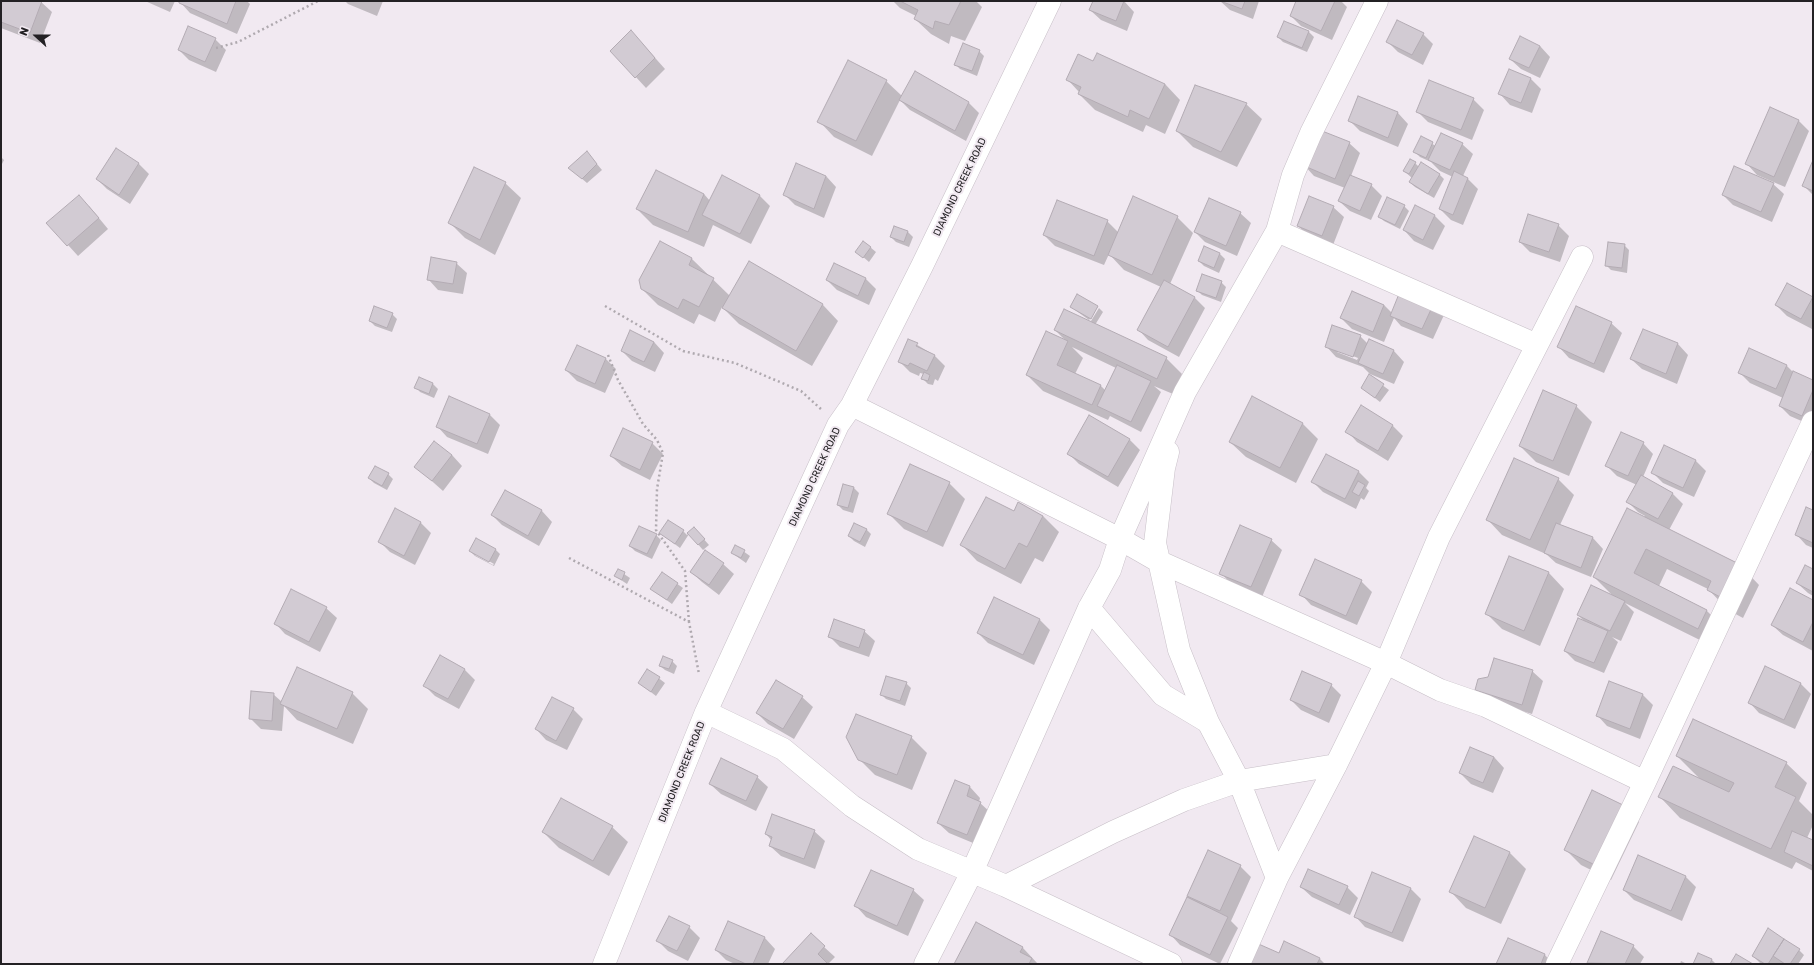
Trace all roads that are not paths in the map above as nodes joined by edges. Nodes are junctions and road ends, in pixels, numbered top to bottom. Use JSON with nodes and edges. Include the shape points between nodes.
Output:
{"nodes":[{"id":1,"x":1050,"y":1,"type":"edge"},
{"id":2,"x":1377,"y":1,"type":"edge"},
{"id":3,"x":1277,"y":231,"type":"junction"},
{"id":4,"x":1582,"y":257,"type":"dead end"},
{"id":5,"x":1537,"y":345,"type":"junction"},
{"id":6,"x":1185,"y":392,"type":"junction"},
{"id":7,"x":852,"y":405,"type":"junction"},
{"id":8,"x":1813,"y":422,"type":"edge"},
{"id":9,"x":1120,"y":539,"type":"junction"},
{"id":10,"x":1160,"y":562,"type":"junction"},
{"id":11,"x":1090,"y":608,"type":"junction"},
{"id":12,"x":1386,"y":663,"type":"junction"},
{"id":13,"x":706,"y":712,"type":"junction"},
{"id":14,"x":1208,"y":722,"type":"junction"},
{"id":15,"x":1336,"y":764,"type":"junction"},
{"id":16,"x":1239,"y":781,"type":"junction"},
{"id":17,"x":1645,"y":782,"type":"junction"},
{"id":18,"x":972,"y":872,"type":"junction"},
{"id":19,"x":1277,"y":878,"type":"junction"},
{"id":20,"x":1006,"y":886,"type":"junction"},
{"id":21,"x":604,"y":964,"type":"edge"},
{"id":22,"x":925,"y":964,"type":"edge"},
{"id":23,"x":1170,"y":964,"type":"edge"},
{"id":24,"x":1239,"y":964,"type":"edge"},
{"id":25,"x":1557,"y":964,"type":"edge"}],
"edges":[{"from":1,"to":7,"type":"street","name":"DIAMOND CREEK ROAD"},
{"from":2,"to":3,"type":"street","via":[[1311,133],[1293,175]]},
{"from":3,"to":5,"type":"street"},
{"from":3,"to":6,"type":"street"},
{"from":4,"to":5,"type":"street"},
{"from":5,"to":12,"type":"street","via":[[1439,537]]},
{"from":6,"to":9,"type":"street"},
{"from":6,"to":10,"type":"street","via":[[1164,468],[1155,543]]},
{"from":7,"to":9,"type":"street"},
{"from":7,"to":13,"type":"street","name":"DIAMOND CREEK ROAD","via":[[838,425]]},
{"from":8,"to":17,"type":"street"},
{"from":9,"to":10,"type":"street"},
{"from":9,"to":11,"type":"street","via":[[1110,570]]},
{"from":10,"to":12,"type":"street"},
{"from":10,"to":14,"type":"street","via":[[1179,650]]},
{"from":11,"to":14,"type":"street","via":[[1163,695]]},
{"from":11,"to":18,"type":"street"},
{"from":12,"to":15,"type":"street"},
{"from":12,"to":17,"type":"street","via":[[1440,690],[1486,706]]},
{"from":13,"to":18,"type":"street","via":[[783,749],[852,806],[918,849]]},
{"from":13,"to":21,"type":"street","name":"DIAMOND CREEK ROAD"},
{"from":14,"to":16,"type":"street"},
{"from":15,"to":16,"type":"street"},
{"from":15,"to":19,"type":"street"},
{"from":16,"to":19,"type":"street"},
{"from":16,"to":20,"type":"street","via":[[1184,800],[1113,832]]},
{"from":17,"to":25,"type":"street"},
{"from":18,"to":20,"type":"street"},
{"from":18,"to":22,"type":"street"},
{"from":19,"to":24,"type":"street"},
{"from":20,"to":23,"type":"street"}]}
